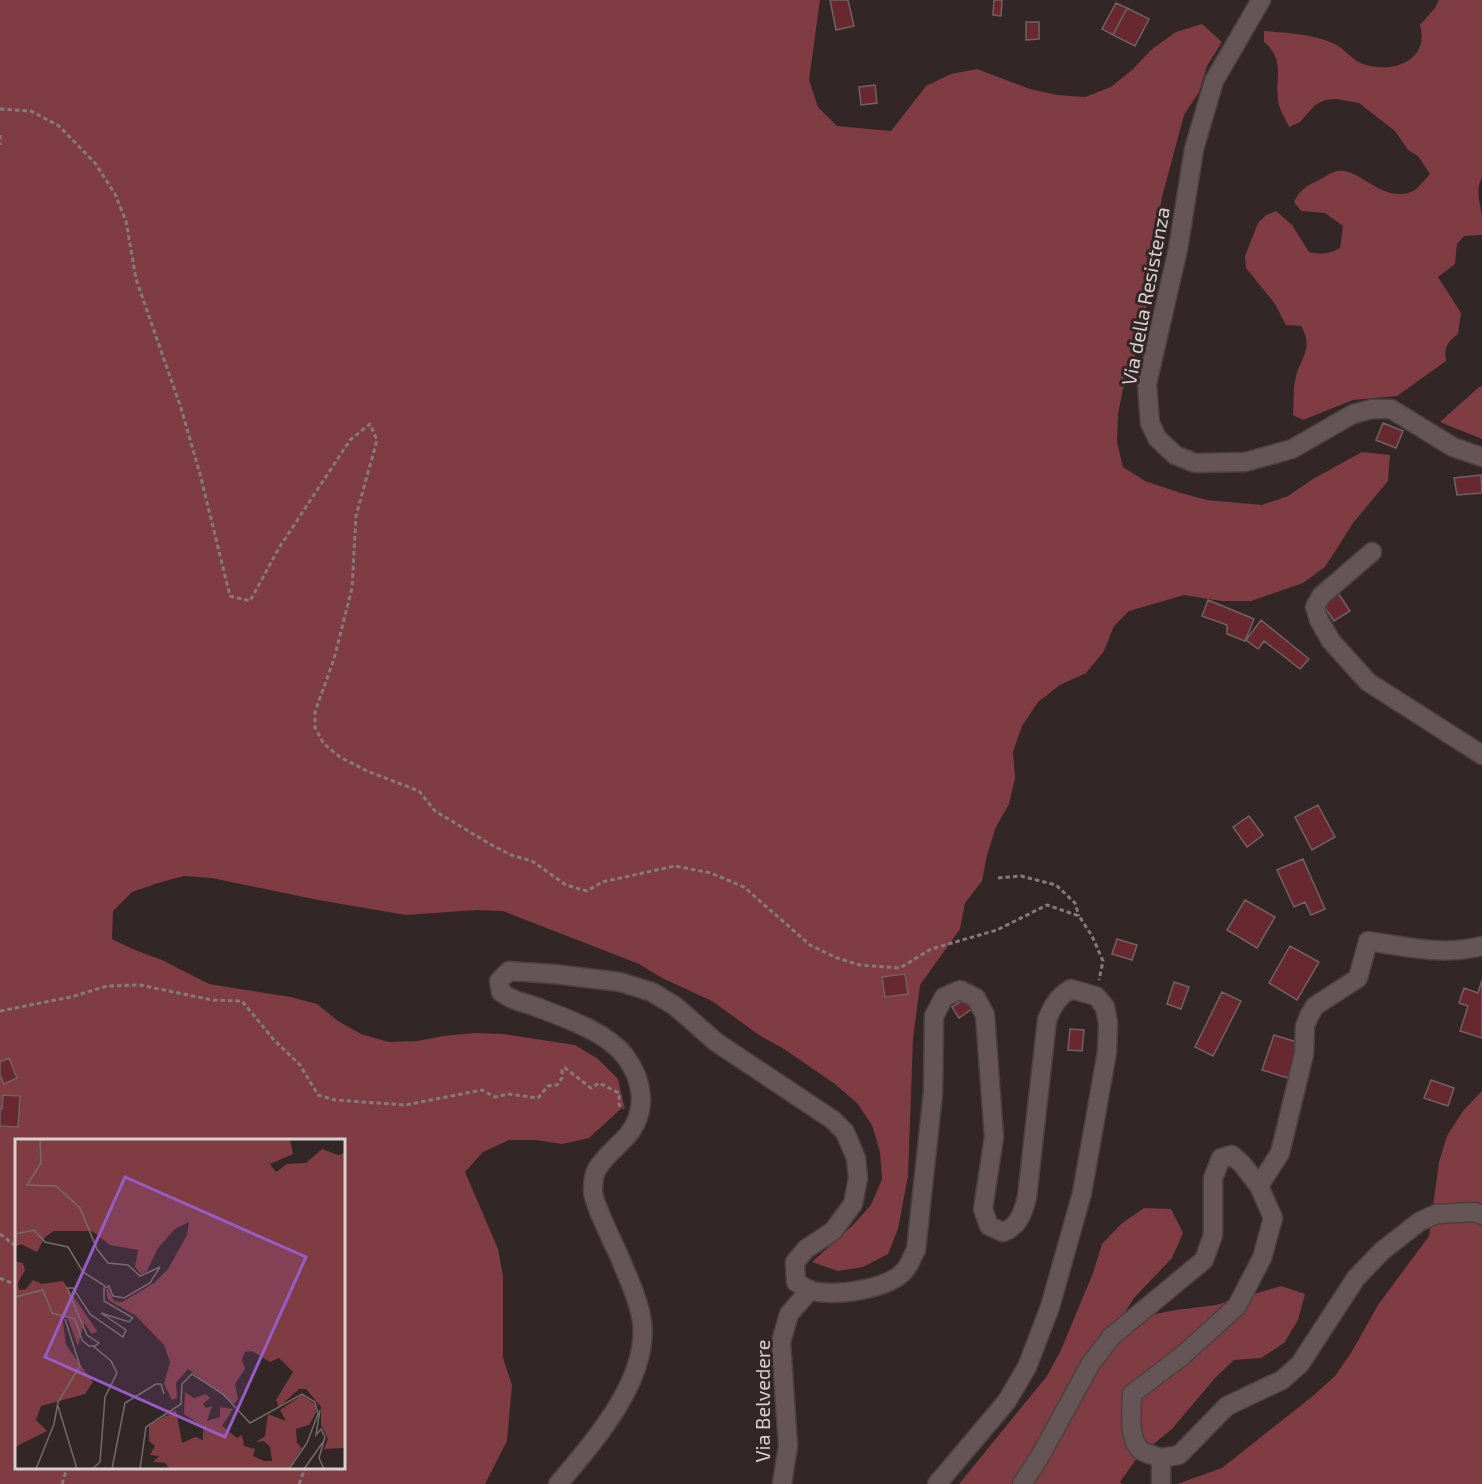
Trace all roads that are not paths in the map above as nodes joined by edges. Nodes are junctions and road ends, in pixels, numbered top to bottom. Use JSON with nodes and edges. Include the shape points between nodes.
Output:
{"nodes":[{"id":1,"x":1262,"y":0,"type":"edge"},
{"id":2,"x":1482,"y":457,"type":"edge"},
{"id":3,"x":1372,"y":552,"type":"dead end"},
{"id":4,"x":1482,"y":754,"type":"edge"},
{"id":5,"x":1482,"y":946,"type":"edge"},
{"id":6,"x":1259,"y":1186,"type":"junction"},
{"id":7,"x":1482,"y":1215,"type":"edge"},
{"id":8,"x":810,"y":1290,"type":"junction"},
{"id":9,"x":1161,"y":1458,"type":"junction"},
{"id":10,"x":558,"y":1484,"type":"edge"},
{"id":11,"x":782,"y":1484,"type":"edge"},
{"id":12,"x":938,"y":1484,"type":"edge"},
{"id":13,"x":1023,"y":1484,"type":"edge"},
{"id":14,"x":1161,"y":1484,"type":"edge"}],
"edges":[{"from":1,"to":2,"type":"street","name":"Via della Resistenza","via":[[1214,81],[1194,149],[1178,249],[1148,384],[1150,423],[1157,438],[1175,455],[1195,463],[1245,462],[1292,449],[1353,414],[1372,408],[1391,410],[1453,447]]},
{"from":3,"to":4,"type":"street","via":[[1321,596],[1315,607],[1319,620],[1331,641],[1368,682]]},
{"from":5,"to":6,"type":"street","via":[[1424,950],[1368,941],[1358,978],[1315,1006],[1309,1016],[1280,1153]]},
{"from":6,"to":9,"type":"street","via":[[1273,1218],[1262,1258],[1237,1306],[1132,1394],[1133,1438],[1142,1451]]},
{"from":6,"to":13,"type":"street","via":[[1232,1155],[1221,1158],[1213,1179],[1213,1235],[1204,1260],[1110,1337]]},
{"from":7,"to":9,"type":"street","via":[[1436,1214],[1419,1222],[1356,1278],[1300,1364],[1282,1380],[1227,1406],[1179,1455]]},
{"from":8,"to":10,"type":"street","via":[[796,1282],[795,1262],[833,1231],[854,1204],[858,1178],[856,1158],[844,1132],[833,1120],[716,1042],[675,1006],[652,992],[620,982],[509,971],[499,981],[501,992],[585,1026],[610,1042],[624,1055],[642,1097],[640,1114],[630,1132],[596,1170],[593,1193],[633,1290],[642,1322],[642,1342],[632,1380],[618,1406]]},
{"from":8,"to":11,"type":"street","name":"Via Belvedere","via":[[789,1314],[781,1342],[788,1446]]},
{"from":8,"to":12,"type":"street","via":[[829,1292],[888,1283],[905,1271],[916,1250],[933,1093],[934,1016],[944,997],[960,990],[976,998],[985,1015],[994,1137],[983,1209],[989,1226],[1003,1232],[1013,1228],[1028,1197],[1051,1008],[1071,988],[1096,996],[1105,1007],[1107,1052],[1082,1193],[1050,1307],[1027,1367],[1007,1401]]},
{"from":9,"to":14,"type":"street"}]}
